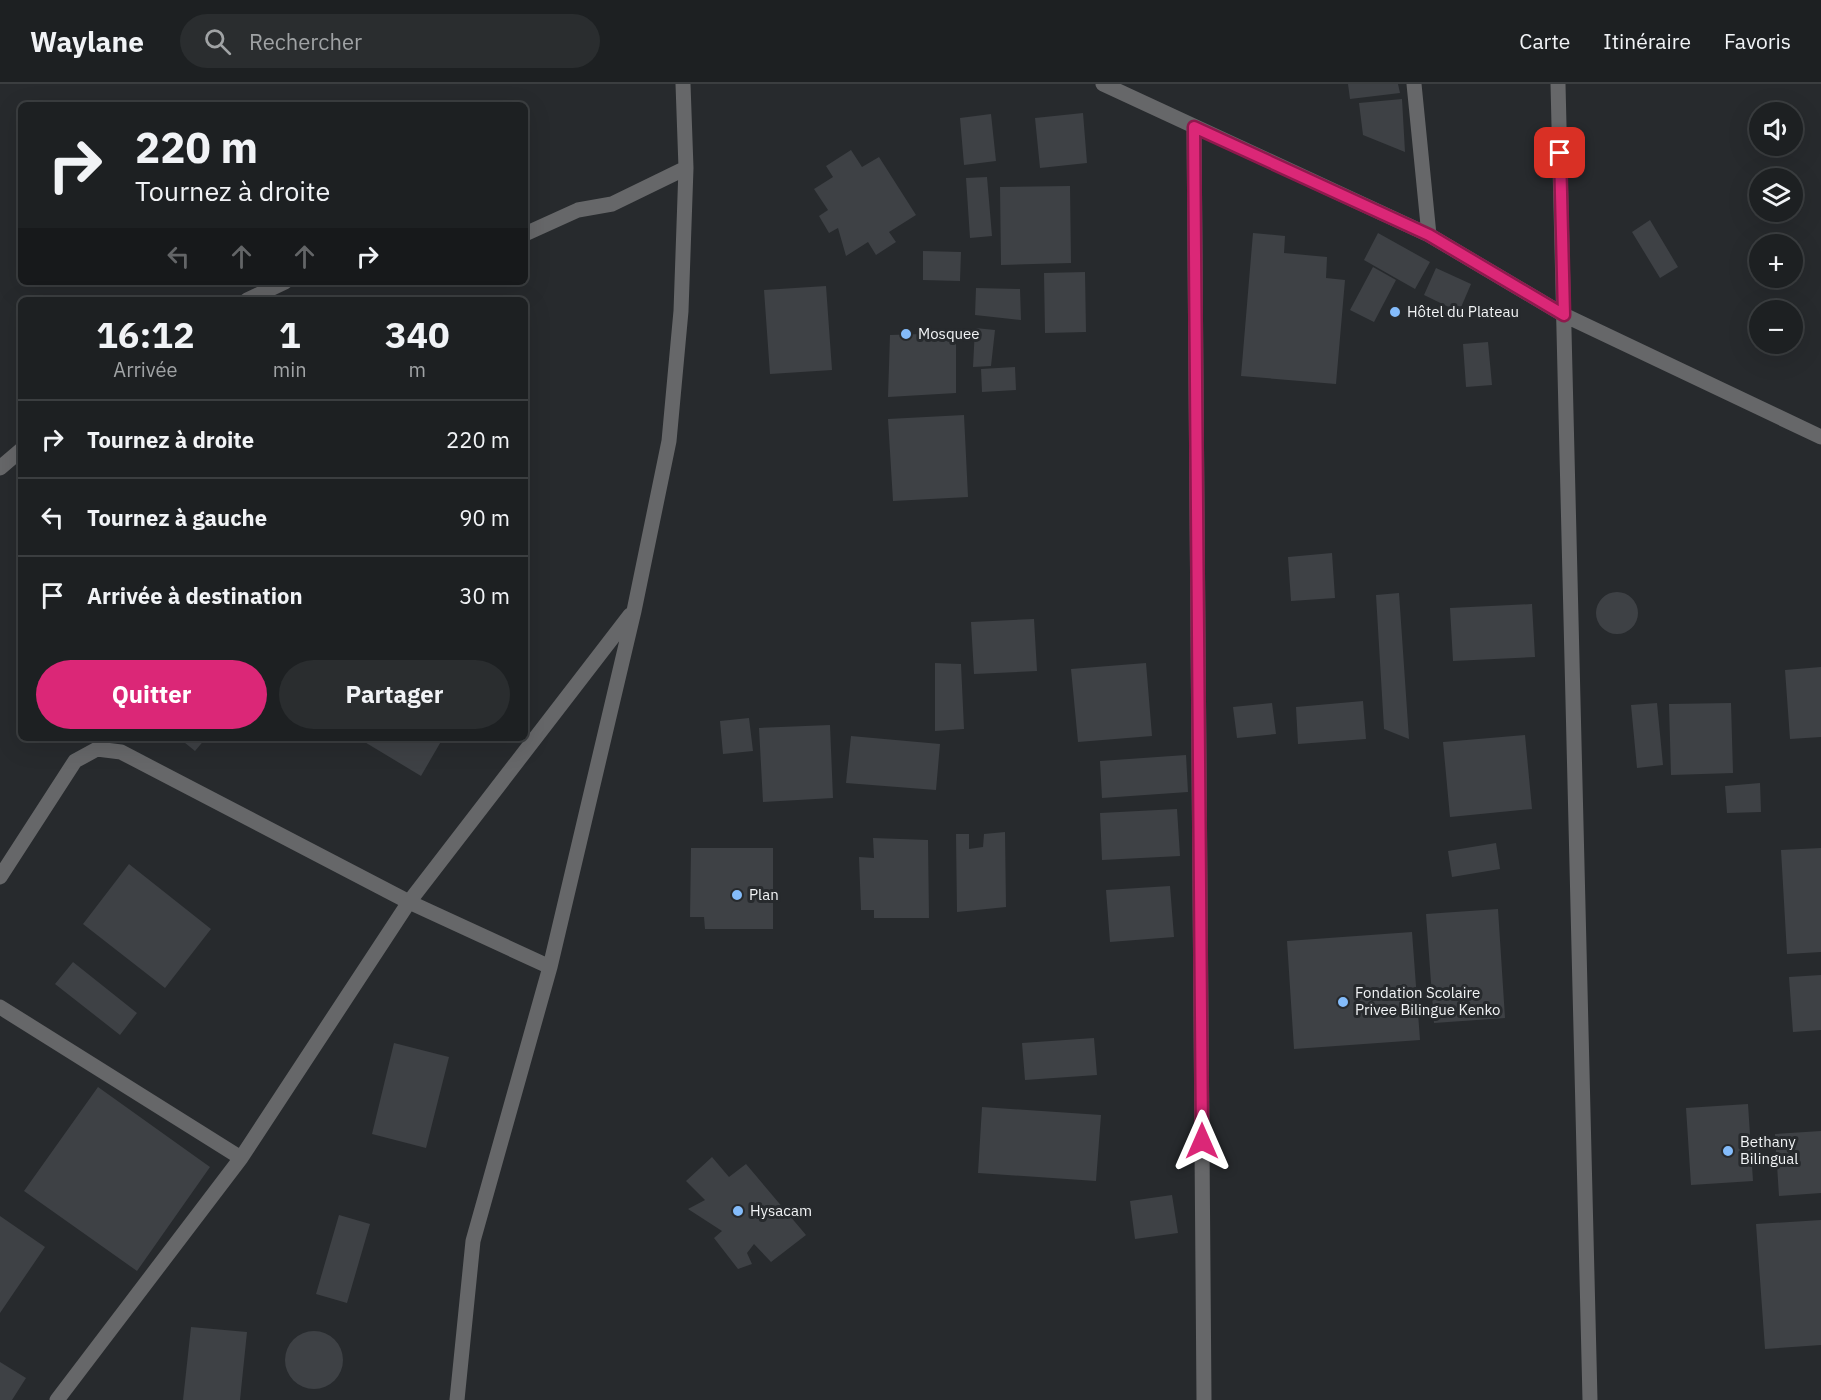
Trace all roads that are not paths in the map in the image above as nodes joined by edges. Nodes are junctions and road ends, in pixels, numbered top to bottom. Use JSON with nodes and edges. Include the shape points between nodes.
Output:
{"nodes":[{"id":1,"x":683,"y":84,"type":"edge"},
{"id":2,"x":1103,"y":84,"type":"edge"},
{"id":3,"x":1414,"y":84,"type":"edge"},
{"id":4,"x":1558,"y":84,"type":"edge"},
{"id":5,"x":1194,"y":127,"type":"junction"},
{"id":6,"x":686,"y":168,"type":"junction"},
{"id":7,"x":528,"y":233,"type":"edge"},
{"id":8,"x":1429,"y":235,"type":"junction"},
{"id":9,"x":279,"y":285,"type":"edge"},
{"id":10,"x":254,"y":297,"type":"edge"},
{"id":11,"x":1564,"y":315,"type":"junction"},
{"id":12,"x":1821,"y":437,"type":"edge"},
{"id":13,"x":18,"y":453,"type":"edge"},
{"id":14,"x":0,"y":468,"type":"edge"},
{"id":15,"x":634,"y":611,"type":"junction"},
{"id":16,"x":0,"y":877,"type":"edge"},
{"id":17,"x":409,"y":902,"type":"junction"},
{"id":18,"x":549,"y":967,"type":"junction"},
{"id":19,"x":0,"y":1007,"type":"edge"},
{"id":20,"x":241,"y":1158,"type":"junction"},
{"id":21,"x":57,"y":1400,"type":"edge"},
{"id":22,"x":457,"y":1400,"type":"edge"},
{"id":23,"x":1204,"y":1400,"type":"edge"},
{"id":24,"x":1590,"y":1400,"type":"edge"}],
"edges":[{"from":1,"to":6,"type":"street"},
{"from":2,"to":5,"type":"street"},
{"from":3,"to":8,"type":"street"},
{"from":4,"to":11,"type":"street"},
{"from":5,"to":8,"type":"street"},
{"from":5,"to":23,"type":"street"},
{"from":6,"to":7,"type":"street","via":[[612,204],[578,210]]},
{"from":6,"to":15,"type":"street","via":[[681,311],[669,441]]},
{"from":8,"to":11,"type":"street"},
{"from":9,"to":10,"type":"street"},
{"from":11,"to":12,"type":"street"},
{"from":11,"to":24,"type":"street"},
{"from":13,"to":14,"type":"street"},
{"from":15,"to":17,"type":"street"},
{"from":15,"to":18,"type":"street"},
{"from":16,"to":17,"type":"street","via":[[75,761],[97,749],[121,752]]},
{"from":17,"to":18,"type":"street"},
{"from":17,"to":20,"type":"street"},
{"from":18,"to":22,"type":"street","via":[[473,1241]]},
{"from":19,"to":20,"type":"street"},
{"from":20,"to":21,"type":"street"}]}
